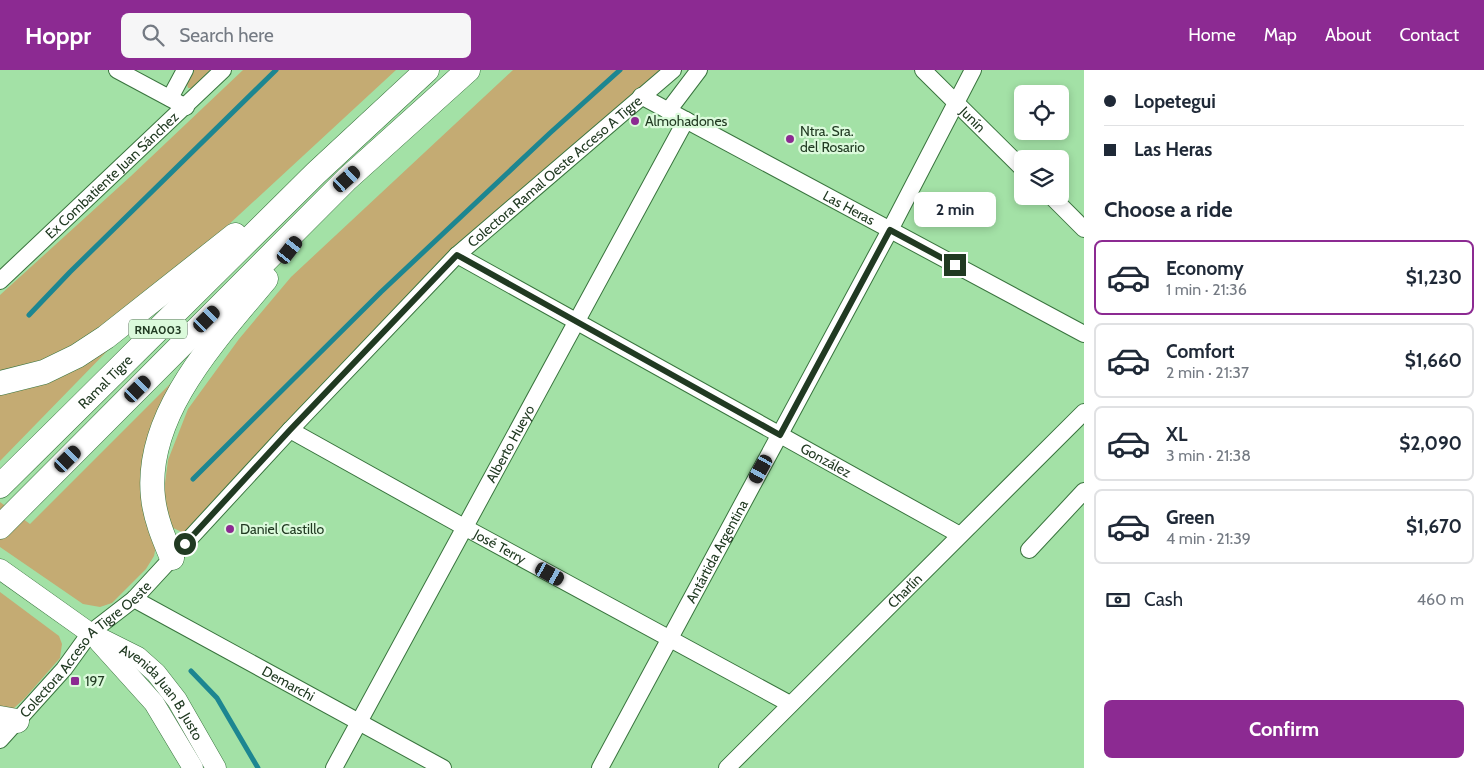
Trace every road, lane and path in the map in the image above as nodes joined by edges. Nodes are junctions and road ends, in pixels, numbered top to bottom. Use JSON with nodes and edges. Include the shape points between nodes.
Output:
{"nodes":[{"id":1,"x":118,"y":70,"type":"edge"},
{"id":2,"x":185,"y":70,"type":"edge"},
{"id":3,"x":223,"y":70,"type":"edge"},
{"id":4,"x":427,"y":70,"type":"edge"},
{"id":5,"x":468,"y":70,"type":"edge"},
{"id":6,"x":673,"y":70,"type":"edge"},
{"id":7,"x":699,"y":70,"type":"edge"},
{"id":8,"x":923,"y":70,"type":"edge"},
{"id":9,"x":974,"y":70,"type":"edge"},
{"id":10,"x":641,"y":96,"type":"junction"},
{"id":11,"x":170,"y":98,"type":"junction"},
{"id":12,"x":956,"y":103,"type":"junction"},
{"id":13,"x":186,"y":107,"type":"junction"},
{"id":14,"x":668,"y":111,"type":"junction"},
{"id":15,"x":686,"y":120,"type":"junction"},
{"id":16,"x":1014,"y":160,"type":"edge"},
{"id":17,"x":316,"y":173,"type":"junction"},
{"id":18,"x":347,"y":179,"type":"junction"},
{"id":19,"x":1060,"y":205,"type":"edge"},
{"id":20,"x":1084,"y":229,"type":"edge"},
{"id":21,"x":890,"y":230,"type":"junction"},
{"id":22,"x":457,"y":255,"type":"junction"},
{"id":23,"x":1,"y":277,"type":"edge"},
{"id":24,"x":576,"y":321,"type":"junction"},
{"id":25,"x":1084,"y":334,"type":"edge"},
{"id":26,"x":0,"y":383,"type":"edge"},
{"id":27,"x":1084,"y":412,"type":"edge"},
{"id":28,"x":290,"y":430,"type":"junction"},
{"id":29,"x":780,"y":435,"type":"junction"},
{"id":30,"x":0,"y":486,"type":"edge"},
{"id":31,"x":1084,"y":491,"type":"edge"},
{"id":32,"x":6,"y":521,"type":"edge"},
{"id":33,"x":464,"y":527,"type":"junction"},
{"id":34,"x":960,"y":535,"type":"junction"},
{"id":35,"x":1029,"y":550,"type":"dead end"},
{"id":36,"x":172,"y":558,"type":"junction"},
{"id":37,"x":0,"y":569,"type":"edge"},
{"id":38,"x":134,"y":599,"type":"junction"},
{"id":39,"x":90,"y":633,"type":"junction"},
{"id":40,"x":670,"y":640,"type":"junction"},
{"id":41,"x":790,"y":704,"type":"junction"},
{"id":42,"x":9,"y":720,"type":"edge"},
{"id":43,"x":359,"y":723,"type":"junction"},
{"id":44,"x":0,"y":740,"type":"edge"},
{"id":45,"x":193,"y":768,"type":"edge"},
{"id":46,"x":216,"y":768,"type":"edge"},
{"id":47,"x":334,"y":768,"type":"edge"},
{"id":48,"x":443,"y":768,"type":"edge"},
{"id":49,"x":600,"y":768,"type":"edge"},
{"id":50,"x":727,"y":768,"type":"edge"}],
"edges":[{"from":1,"to":11,"type":"street"},
{"from":2,"to":11,"type":"street"},
{"from":3,"to":13,"type":"street","name":"Ex Combatiente Juan Sánchez"},
{"from":4,"to":17,"type":"highway","number":"RNA003"},
{"from":5,"to":18,"type":"highway","number":"RNA003"},
{"from":6,"to":10,"type":"street","name":"Colectora Ramal Oeste Acceso A Tigre"},
{"from":7,"to":14,"type":"street"},
{"from":8,"to":12,"type":"street","name":"Junín"},
{"from":9,"to":12,"type":"street","name":"Antártida Argentina"},
{"from":10,"to":14,"type":"street","name":"Las Heras"},
{"from":10,"to":22,"type":"street","name":"Colectora Ramal Oeste Acceso A Tigre"},
{"from":11,"to":13,"type":"street"},
{"from":12,"to":16,"type":"street","name":"Junín"},
{"from":12,"to":21,"type":"street","name":"Antártida Argentina"},
{"from":13,"to":23,"type":"street","name":"Ex Combatiente Juan Sánchez"},
{"from":14,"to":15,"type":"street","name":"Las Heras"},
{"from":15,"to":21,"type":"street","name":"Las Heras"},
{"from":15,"to":24,"type":"street","name":"Alberto Hueyo"},
{"from":17,"to":26,"type":"highway","via":[[78,356],[44,372]]},
{"from":17,"to":30,"type":"highway","name":"Ramal Tigre","number":"RNA003"},
{"from":18,"to":32,"type":"highway","name":"Ramal Tigre","number":"RNA003"},
{"from":18,"to":36,"type":"highway","via":[[214,341],[170,412],[160,434],[152,477],[156,516]]},
{"from":19,"to":20,"type":"street"},
{"from":21,"to":25,"type":"street","name":"Las Heras"},
{"from":21,"to":29,"type":"street","name":"Antártida Argentina"},
{"from":22,"to":24,"type":"street","name":"González"},
{"from":22,"to":28,"type":"street","name":"Colectora Ramal Oeste Acceso A Tigre"},
{"from":24,"to":29,"type":"street","name":"González"},
{"from":24,"to":33,"type":"street","name":"Alberto Hueyo"},
{"from":27,"to":34,"type":"street","name":"Charlín"},
{"from":28,"to":33,"type":"street","name":"José Terry"},
{"from":28,"to":36,"type":"street","name":"Colectora Ramal Oeste Acceso A Tigre"},
{"from":29,"to":34,"type":"street","name":"González"},
{"from":29,"to":40,"type":"street","name":"Antártida Argentina"},
{"from":31,"to":35,"type":"street"},
{"from":33,"to":40,"type":"street","name":"José Terry"},
{"from":33,"to":43,"type":"street","name":"Alberto Hueyo"},
{"from":34,"to":41,"type":"street","name":"Charlín"},
{"from":36,"to":38,"type":"street","name":"Colectora Acceso A Tigre Oeste"},
{"from":37,"to":39,"type":"main road","name":"Avenida Juan B. Justo"},
{"from":38,"to":39,"type":"street","name":"Colectora Acceso A Tigre Oeste"},
{"from":38,"to":43,"type":"street","name":"Demarchi"},
{"from":39,"to":42,"type":"street","name":"Colectora Acceso A Tigre Oeste","via":[[64,669]]},
{"from":39,"to":45,"type":"main road","name":"Avenida Juan B. Justo","via":[[154,703]]},
{"from":39,"to":46,"type":"main road","name":"Avenida Juan B. Justo","via":[[138,657],[156,673],[177,700]]},
{"from":40,"to":41,"type":"street","name":"José Terry"},
{"from":40,"to":49,"type":"street","name":"Antártida Argentina"},
{"from":41,"to":50,"type":"street","name":"Charlín"},
{"from":42,"to":44,"type":"street","name":"Colectora Acceso A Tigre Oeste"},
{"from":43,"to":47,"type":"street","name":"Alberto Hueyo"},
{"from":43,"to":48,"type":"street","name":"Demarchi"}]}
